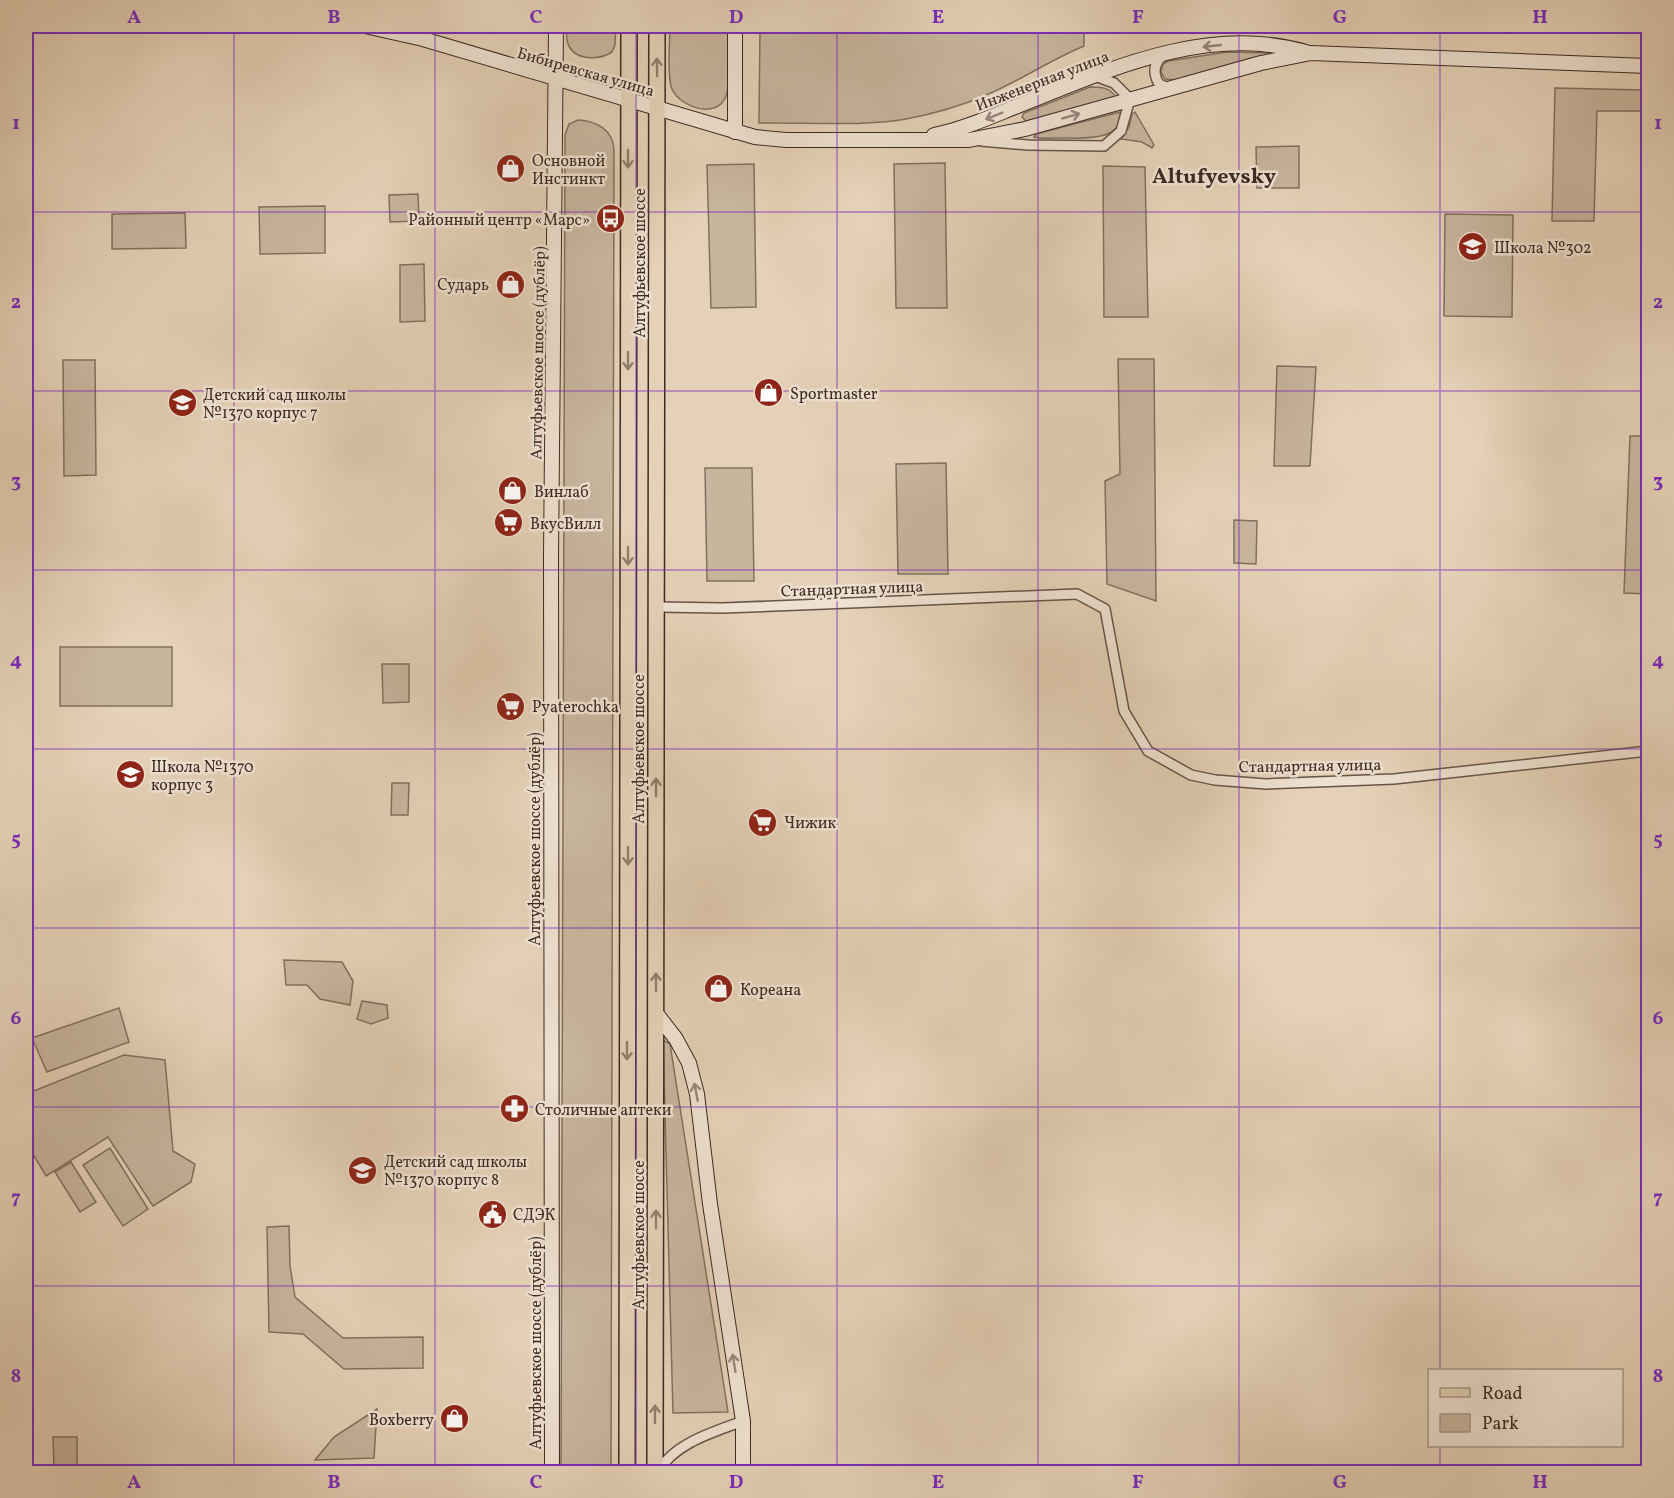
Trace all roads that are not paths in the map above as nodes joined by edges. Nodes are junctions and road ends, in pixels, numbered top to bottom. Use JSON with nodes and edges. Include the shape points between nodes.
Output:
{"nodes":[{"id":1,"x":365,"y":26,"type":"edge"},
{"id":2,"x":556,"y":26,"type":"edge"},
{"id":3,"x":629,"y":26,"type":"edge"},
{"id":4,"x":657,"y":26,"type":"edge"},
{"id":5,"x":735,"y":26,"type":"edge"},
{"id":6,"x":1167,"y":52,"type":"junction"},
{"id":7,"x":1311,"y":53,"type":"junction"},
{"id":8,"x":1648,"y":66,"type":"edge"},
{"id":9,"x":1094,"y":76,"type":"junction"},
{"id":10,"x":556,"y":80,"type":"junction"},
{"id":11,"x":1172,"y":88,"type":"junction"},
{"id":12,"x":1130,"y":99,"type":"junction"},
{"id":13,"x":628,"y":101,"type":"junction"},
{"id":14,"x":658,"y":109,"type":"junction"},
{"id":15,"x":735,"y":132,"type":"junction"},
{"id":16,"x":890,"y":140,"type":"junction"},
{"id":17,"x":969,"y":140,"type":"junction"},
{"id":18,"x":657,"y":607,"type":"junction"},
{"id":19,"x":1648,"y":751,"type":"edge"},
{"id":20,"x":656,"y":1013,"type":"junction"},
{"id":21,"x":743,"y":1421,"type":"junction"},
{"id":22,"x":552,"y":1473,"type":"edge"},
{"id":23,"x":627,"y":1473,"type":"edge"},
{"id":24,"x":657,"y":1473,"type":"edge"},
{"id":25,"x":743,"y":1473,"type":"edge"}],
"edges":[{"from":1,"to":10,"type":"main road","name":"Бибиревская улица","via":[[423,39]]},
{"from":2,"to":10,"type":"main road","name":"Алтуфьевское шоссе (дублёр)"},
{"from":3,"to":13,"type":"main road","name":"Алтуфьевское шоссе"},
{"from":14,"to":4,"type":"main road","name":"Алтуфьевское шоссе","one_way":true},
{"from":5,"to":15,"type":"main road"},
{"from":7,"to":6,"type":"main road","name":"Инженерная улица","one_way":true,"via":[[1287,46],[1243,43]]},
{"from":6,"to":9,"type":"main road","name":"Инженерная улица"},
{"from":6,"to":11,"type":"street","via":[[1155,64],[1155,75],[1159,84]]},
{"from":7,"to":8,"type":"main road","name":"Инженерная улица"},
{"from":7,"to":11,"type":"main road","name":"Инженерная улица"},
{"from":9,"to":12,"type":"street","via":[[1114,83]]},
{"from":9,"to":16,"type":"main road","name":"Инженерная улица","one_way":true,"via":[[968,125],[932,135]]},
{"from":10,"to":13,"type":"main road","name":"Бибиревская улица"},
{"from":10,"to":22,"type":"main road","name":"Алтуфьевское шоссе (дублёр)","via":[[551,556]]},
{"from":11,"to":12,"type":"main road","name":"Инженерная улица"},
{"from":17,"to":12,"type":"main road","name":"Инженерная улица","one_way":true,"via":[[1025,129]]},
{"from":12,"to":17,"type":"street","via":[[1121,131],[1104,146]]},
{"from":13,"to":14,"type":"main road","name":"Бибиревская улица"},
{"from":13,"to":23,"type":"main road","name":"Алтуфьевское шоссе","one_way":true},
{"from":14,"to":15,"type":"main road","name":"Инженерная улица"},
{"from":14,"to":18,"type":"main road","name":"Алтуфьевское шоссе"},
{"from":15,"to":16,"type":"main road","name":"Инженерная улица","via":[[769,139]]},
{"from":16,"to":17,"type":"main road","name":"Инженерная улица"},
{"from":18,"to":19,"type":"street","name":"Стандартная улица","via":[[723,608],[1077,594],[1105,609],[1124,711],[1148,751],[1191,775],[1215,780],[1266,784],[1394,779]]},
{"from":20,"to":18,"type":"main road","name":"Алтуфьевское шоссе","one_way":true},
{"from":21,"to":20,"type":"main road","one_way":true,"via":[[697,1094],[689,1063]]},
{"from":24,"to":20,"type":"main road","name":"Алтуфьевское шоссе","one_way":true},
{"from":21,"to":24,"type":"street","via":[[684,1447],[664,1461]]},
{"from":21,"to":25,"type":"main road"}]}
